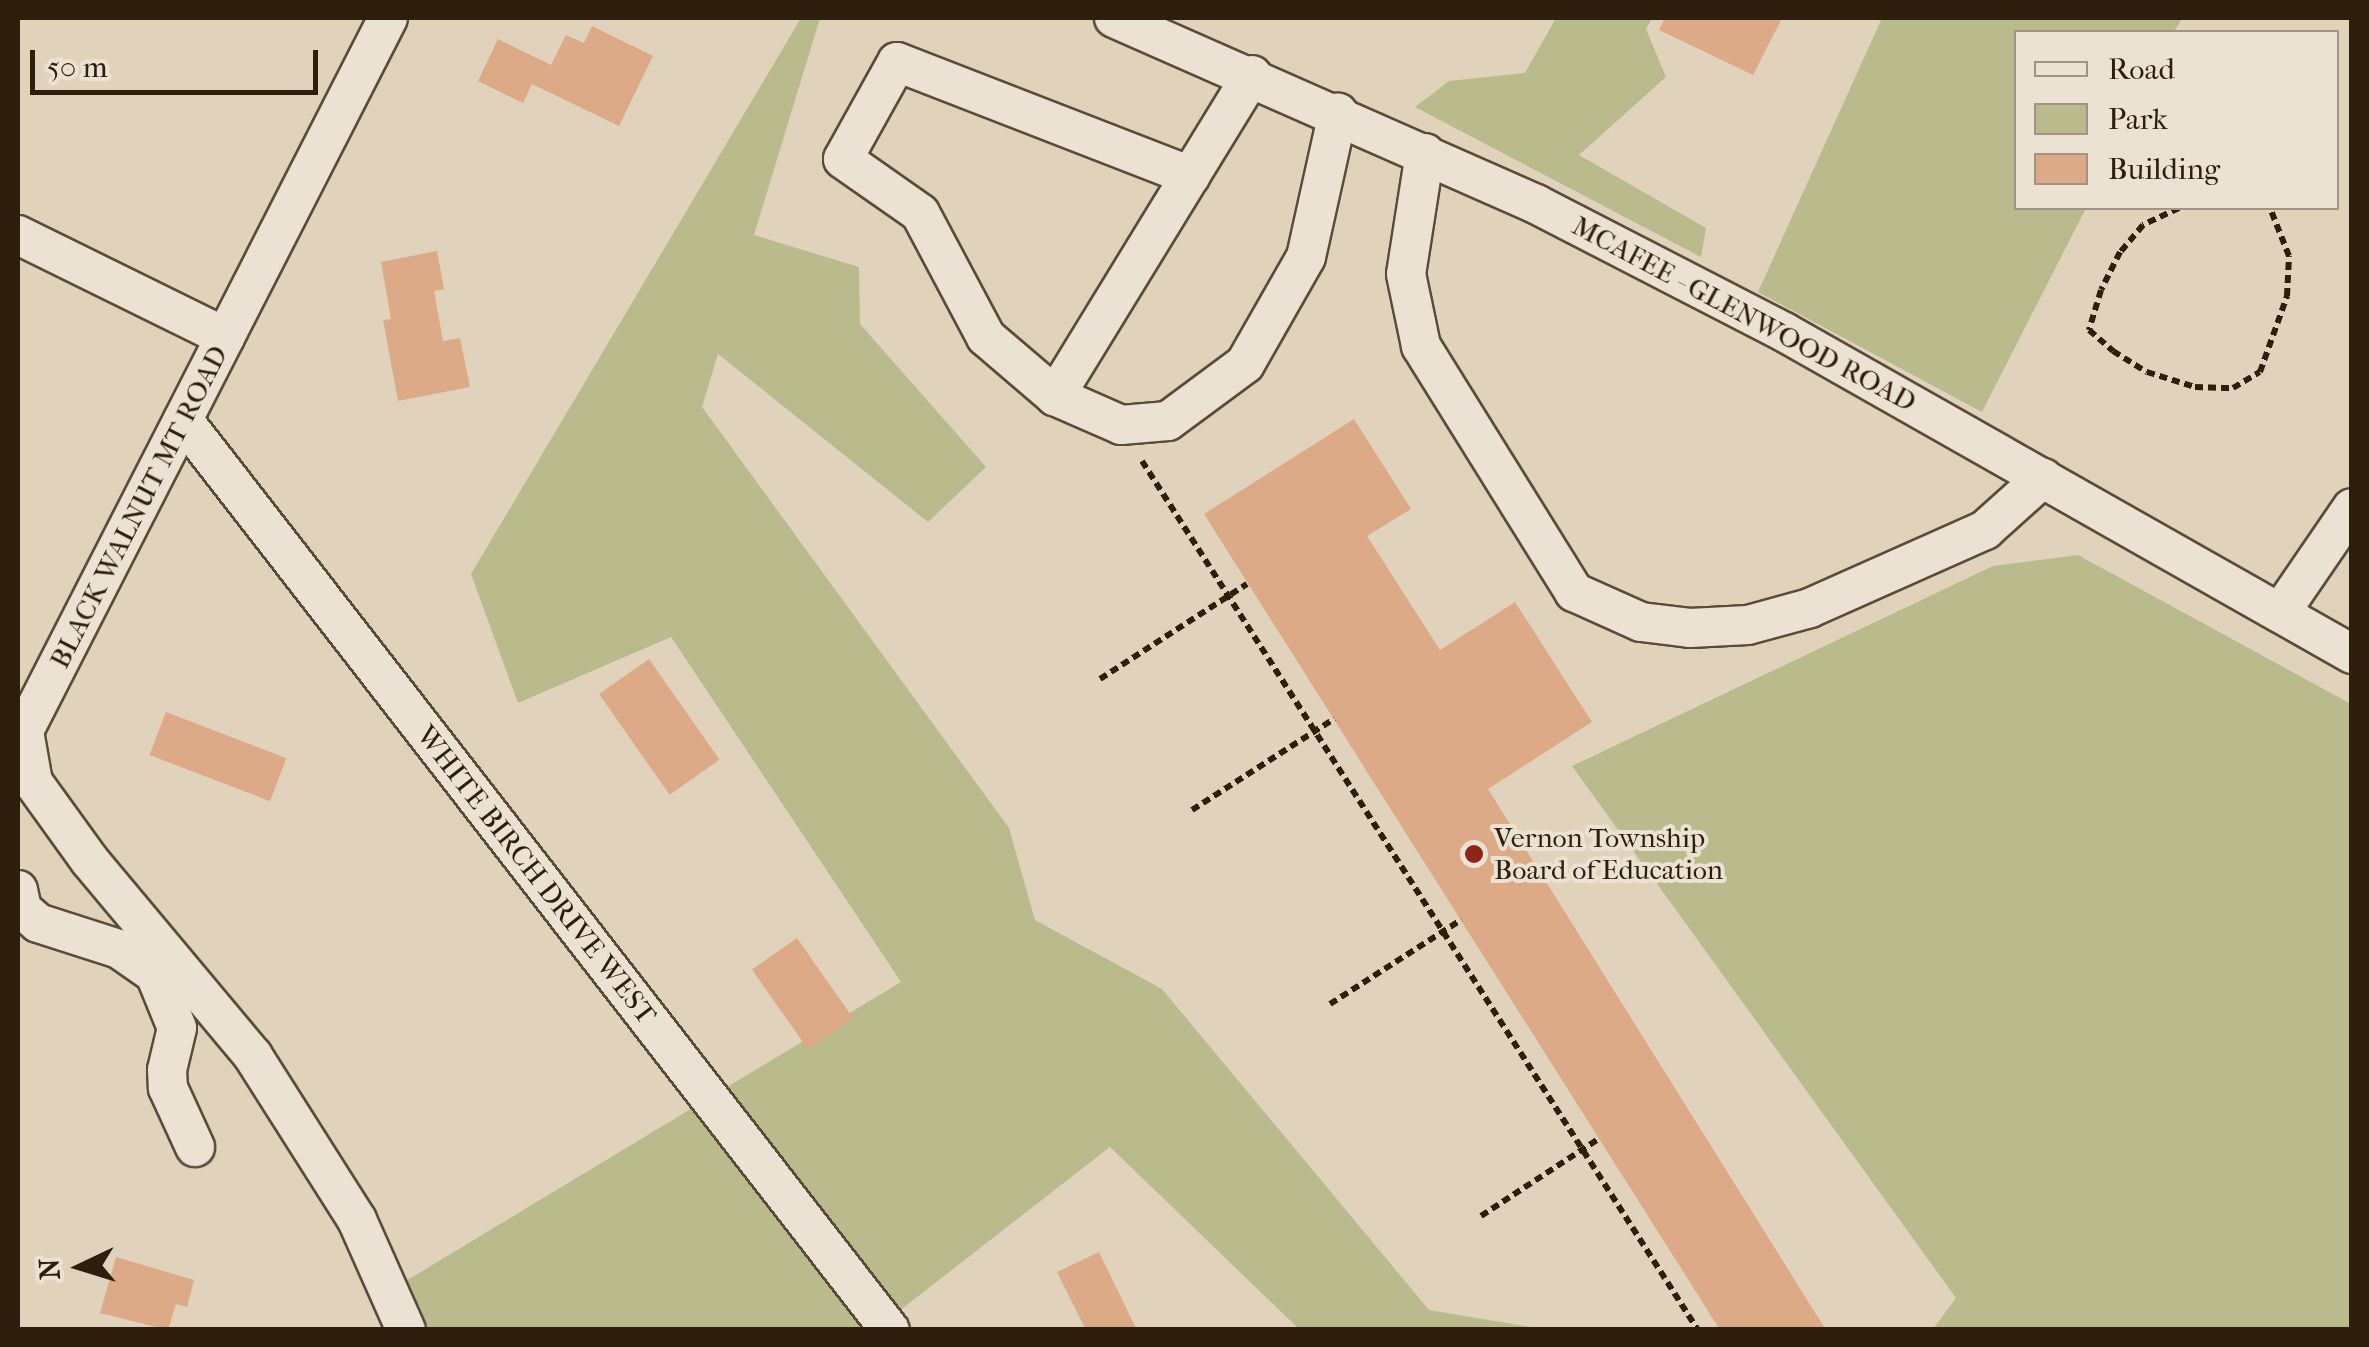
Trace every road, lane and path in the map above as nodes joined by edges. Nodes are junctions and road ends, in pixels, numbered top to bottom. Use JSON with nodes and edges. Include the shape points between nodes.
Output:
{"nodes":[{"id":1,"x":388,"y":18,"type":"edge"},
{"id":2,"x":1114,"y":18,"type":"edge"},
{"id":3,"x":1252,"y":75,"type":"junction"},
{"id":4,"x":1338,"y":113,"type":"junction"},
{"id":5,"x":1425,"y":154,"type":"junction"},
{"id":6,"x":1191,"y":176,"type":"junction"},
{"id":7,"x":2174,"y":210,"type":"edge"},
{"id":8,"x":2271,"y":210,"type":"edge"},
{"id":9,"x":18,"y":235,"type":"edge"},
{"id":10,"x":226,"y":336,"type":"junction"},
{"id":11,"x":1055,"y":396,"type":"junction"},
{"id":12,"x":183,"y":420,"type":"junction"},
{"id":13,"x":1122,"y":425,"type":"junction"},
{"id":14,"x":2043,"y":478,"type":"junction"},
{"id":15,"x":2352,"y":508,"type":"edge"},
{"id":16,"x":1248,"y":584,"type":"dead end"},
{"id":17,"x":1230,"y":594,"type":"junction"},
{"id":18,"x":2280,"y":613,"type":"junction"},
{"id":19,"x":2352,"y":654,"type":"edge"},
{"id":20,"x":1100,"y":679,"type":"dead end"},
{"id":21,"x":1334,"y":720,"type":"dead end"},
{"id":22,"x":1316,"y":731,"type":"junction"},
{"id":23,"x":24,"y":763,"type":"edge"},
{"id":24,"x":1192,"y":810,"type":"dead end"},
{"id":25,"x":18,"y":890,"type":"edge"},
{"id":26,"x":1460,"y":920,"type":"dead end"},
{"id":27,"x":1440,"y":932,"type":"junction"},
{"id":28,"x":1330,"y":1004,"type":"dead end"},
{"id":29,"x":1598,"y":1138,"type":"dead end"},
{"id":30,"x":195,"y":1147,"type":"dead end"},
{"id":31,"x":1580,"y":1150,"type":"junction"},
{"id":32,"x":1480,"y":1216,"type":"dead end"},
{"id":33,"x":406,"y":1330,"type":"edge"},
{"id":34,"x":890,"y":1330,"type":"edge"},
{"id":35,"x":1698,"y":1330,"type":"edge"}],
"edges":[{"from":1,"to":10,"type":"street","name":"BLACK WALNUT MT ROAD"},
{"from":2,"to":3,"type":"street","name":"MCAFEE - GLENWOOD ROAD"},
{"from":3,"to":4,"type":"street","name":"MCAFEE - GLENWOOD ROAD"},
{"from":3,"to":6,"type":"street"},
{"from":4,"to":5,"type":"street","name":"MCAFEE - GLENWOOD ROAD"},
{"from":4,"to":13,"type":"street","via":[[1306,257],[1245,364],[1168,422]]},
{"from":5,"to":14,"type":"street","name":"MCAFEE - GLENWOOD ROAD","via":[[1784,332]]},
{"from":5,"to":14,"type":"street","via":[[1406,274],[1421,346],[1574,592],[1642,622],[1748,626],[1810,608],[1986,530]]},
{"from":6,"to":11,"type":"street"},
{"from":6,"to":11,"type":"street","via":[[897,62],[843,159],[920,213],[986,337]]},
{"from":7,"to":8,"type":"path","via":[[2144,225],[2120,252],[2090,330],[2147,372],[2195,387],[2233,388],[2260,372],[2287,296],[2289,256]]},
{"from":9,"to":10,"type":"street"},
{"from":10,"to":12,"type":"street","name":"BLACK WALNUT MT ROAD"},
{"from":11,"to":13,"type":"street"},
{"from":12,"to":23,"type":"street","name":"BLACK WALNUT MT ROAD","via":[[24,731]]},
{"from":12,"to":34,"type":"street","name":"WHITE BIRCH DRIVE WEST"},
{"from":13,"to":17,"type":"path"},
{"from":14,"to":18,"type":"street","name":"MCAFEE - GLENWOOD ROAD"},
{"from":15,"to":18,"type":"street"},
{"from":16,"to":17,"type":"path"},
{"from":17,"to":20,"type":"path"},
{"from":17,"to":22,"type":"path"},
{"from":18,"to":19,"type":"street","name":"MCAFEE - GLENWOOD ROAD"},
{"from":21,"to":22,"type":"path"},
{"from":22,"to":24,"type":"path"},
{"from":22,"to":27,"type":"path"},
{"from":23,"to":33,"type":"street","name":"BLACK WALNUT MT ROAD","via":[[90,861],[254,1056],[358,1220]]},
{"from":25,"to":30,"type":"street","via":[[22,910],[38,923],[119,950],[154,974],[178,1028],[168,1088]]},
{"from":26,"to":27,"type":"path"},
{"from":27,"to":28,"type":"path"},
{"from":27,"to":31,"type":"path"},
{"from":29,"to":31,"type":"path"},
{"from":31,"to":32,"type":"path"},
{"from":31,"to":35,"type":"path"}]}
